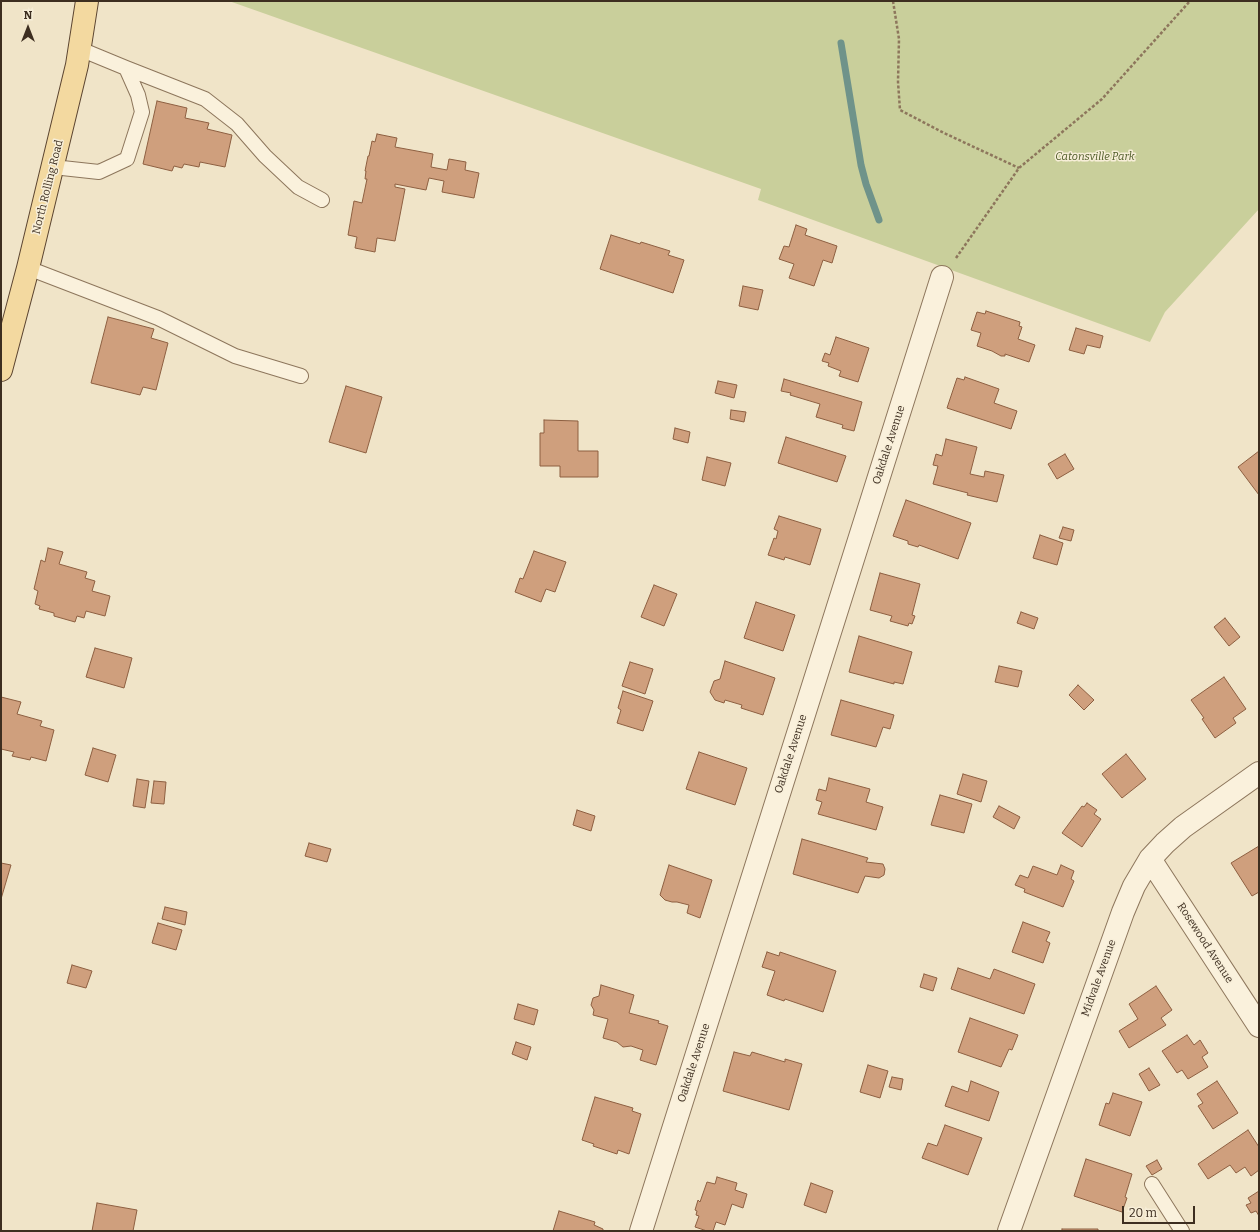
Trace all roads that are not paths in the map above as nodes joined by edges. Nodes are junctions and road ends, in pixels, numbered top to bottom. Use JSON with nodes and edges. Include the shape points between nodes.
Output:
{"nodes":[{"id":1,"x":87,"y":1,"type":"edge"},
{"id":2,"x":80,"y":49,"type":"junction"},
{"id":3,"x":126,"y":68,"type":"junction"},
{"id":4,"x":53,"y":167,"type":"junction"},
{"id":5,"x":322,"y":200,"type":"dead end"},
{"id":6,"x":28,"y":268,"type":"junction"},
{"id":7,"x":942,"y":277,"type":"road end"},
{"id":8,"x":1,"y":370,"type":"edge"},
{"id":9,"x":301,"y":376,"type":"dead end"},
{"id":10,"x":1259,"y":773,"type":"edge"},
{"id":11,"x":1150,"y":859,"type":"junction"},
{"id":12,"x":1259,"y":1026,"type":"edge"},
{"id":13,"x":1152,"y":1184,"type":"dead end"},
{"id":14,"x":641,"y":1231,"type":"edge"},
{"id":15,"x":1009,"y":1231,"type":"edge"},
{"id":16,"x":1182,"y":1231,"type":"edge"}],
"edges":[{"from":1,"to":2,"type":"main road","name":"North Rolling Road"},
{"from":2,"to":3,"type":"lane"},
{"from":2,"to":4,"type":"main road","name":"North Rolling Road"},
{"from":3,"to":4,"type":"lane","via":[[138,95],[142,112],[128,159],[99,172]]},
{"from":3,"to":5,"type":"lane","via":[[205,99],[237,124],[265,156],[298,187]]},
{"from":4,"to":6,"type":"main road","name":"North Rolling Road"},
{"from":6,"to":8,"type":"main road","name":"North Rolling Road"},
{"from":6,"to":9,"type":"lane","via":[[158,318],[235,356]]},
{"from":7,"to":14,"type":"street","name":"Oakdale Avenue"},
{"from":10,"to":11,"type":"street","name":"Midvale Avenue","via":[[1184,827]]},
{"from":11,"to":12,"type":"street","name":"Rosewood Avenue"},
{"from":11,"to":15,"type":"street","name":"Midvale Avenue","via":[[1134,886],[1123,912]]},
{"from":13,"to":16,"type":"lane"}]}
